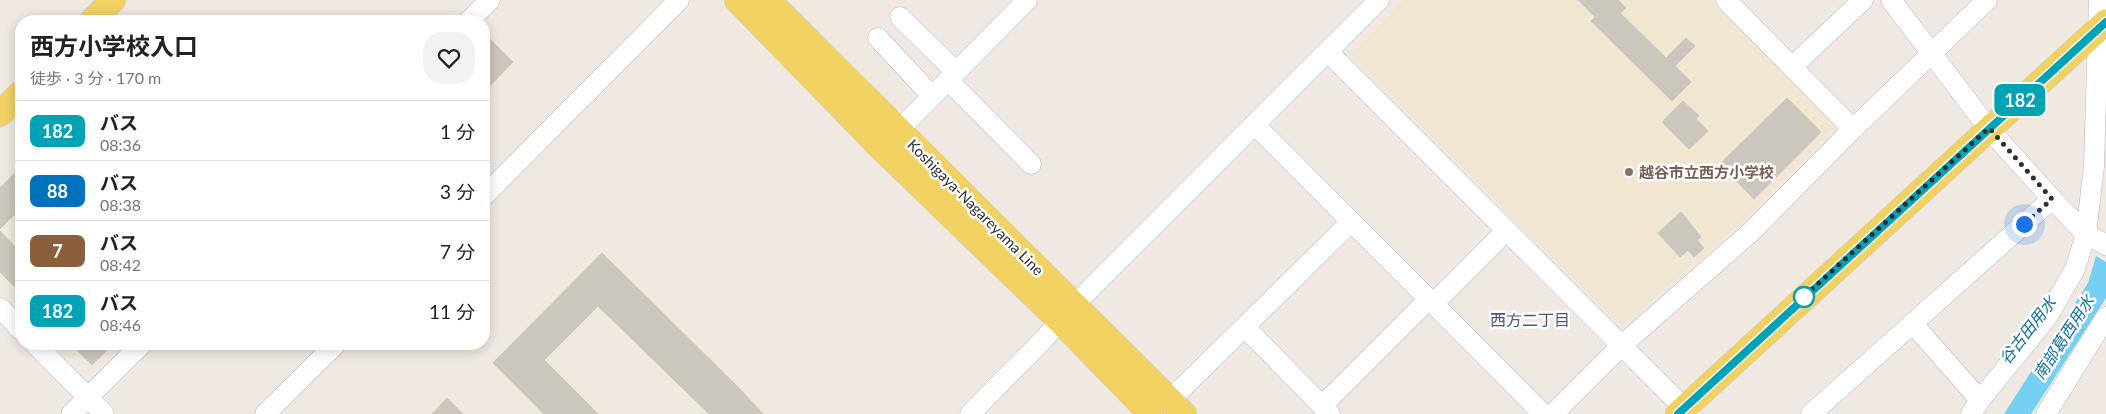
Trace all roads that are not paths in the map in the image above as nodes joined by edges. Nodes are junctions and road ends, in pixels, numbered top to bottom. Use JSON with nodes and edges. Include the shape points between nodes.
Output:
{"nodes":[{"id":1,"x":114,"y":0,"type":"edge"},
{"id":2,"x":490,"y":0,"type":"edge"},
{"id":3,"x":679,"y":0,"type":"edge"},
{"id":4,"x":737,"y":0,"type":"edge"},
{"id":5,"x":768,"y":0,"type":"edge"},
{"id":6,"x":1027,"y":0,"type":"edge"},
{"id":7,"x":1726,"y":0,"type":"edge"},
{"id":8,"x":1863,"y":0,"type":"edge"},
{"id":9,"x":1891,"y":0,"type":"edge"},
{"id":10,"x":1987,"y":0,"type":"edge"},
{"id":11,"x":2100,"y":0,"type":"edge"},
{"id":12,"x":1372,"y":2,"type":"edge"},
{"id":13,"x":98,"y":15,"type":"edge"},
{"id":14,"x":475,"y":15,"type":"edge"},
{"id":15,"x":900,"y":17,"type":"dead end"},
{"id":16,"x":2102,"y":25,"type":"edge"},
{"id":17,"x":878,"y":38,"type":"dead end"},
{"id":18,"x":1328,"y":52,"type":"junction"},
{"id":19,"x":1930,"y":53,"type":"junction"},
{"id":20,"x":1792,"y":67,"type":"junction"},
{"id":21,"x":952,"y":76,"type":"junction"},
{"id":22,"x":932,"y":96,"type":"junction"},
{"id":23,"x":15,"y":99,"type":"edge"},
{"id":24,"x":0,"y":114,"type":"edge"},
{"id":25,"x":1254,"y":124,"type":"junction"},
{"id":26,"x":1989,"y":128,"type":"junction"},
{"id":27,"x":1852,"y":129,"type":"junction"},
{"id":28,"x":899,"y":130,"type":"junction"},
{"id":29,"x":1031,"y":164,"type":"dead end"},
{"id":30,"x":490,"y":190,"type":"edge"},
{"id":31,"x":2052,"y":199,"type":"junction"},
{"id":32,"x":1351,"y":222,"type":"junction"},
{"id":33,"x":1506,"y":231,"type":"junction"},
{"id":34,"x":2086,"y":234,"type":"junction"},
{"id":35,"x":2106,"y":245,"type":"edge"},
{"id":36,"x":1430,"y":302,"type":"junction"},
{"id":37,"x":0,"y":308,"type":"edge"},
{"id":38,"x":1067,"y":313,"type":"junction"},
{"id":39,"x":2106,"y":317,"type":"edge"},
{"id":40,"x":15,"y":324,"type":"edge"},
{"id":41,"x":1913,"y":324,"type":"junction"},
{"id":42,"x":1245,"y":327,"type":"junction"},
{"id":43,"x":1621,"y":346,"type":"junction"},
{"id":44,"x":41,"y":350,"type":"edge"},
{"id":45,"x":136,"y":350,"type":"edge"},
{"id":46,"x":330,"y":350,"type":"edge"},
{"id":47,"x":87,"y":397,"type":"junction"},
{"id":48,"x":1975,"y":407,"type":"edge"},
{"id":49,"x":1168,"y":409,"type":"edge"},
{"id":50,"x":1326,"y":410,"type":"edge"},
{"id":51,"x":1821,"y":411,"type":"edge"},
{"id":52,"x":1684,"y":412,"type":"edge"},
{"id":53,"x":71,"y":414,"type":"edge"},
{"id":54,"x":104,"y":414,"type":"edge"},
{"id":55,"x":265,"y":414,"type":"edge"},
{"id":56,"x":970,"y":414,"type":"edge"},
{"id":57,"x":1543,"y":414,"type":"edge"},
{"id":58,"x":1553,"y":414,"type":"edge"},
{"id":59,"x":2046,"y":414,"type":"edge"}],
"edges":[{"from":1,"to":13,"type":"main road"},
{"from":2,"to":14,"type":"street"},
{"from":3,"to":30,"type":"street"},
{"from":4,"to":38,"type":"main road","name":"Koshigaya-Nagareyama Line","via":[[879,146]]},
{"from":5,"to":28,"type":"main road","name":"Koshigaya-Nagareyama Line"},
{"from":6,"to":21,"type":"street"},
{"from":7,"to":20,"type":"street"},
{"from":8,"to":20,"type":"street"},
{"from":9,"to":19,"type":"street"},
{"from":10,"to":19,"type":"street"},
{"from":11,"to":16,"type":"street"},
{"from":12,"to":18,"type":"street"},
{"from":15,"to":21,"type":"street"},
{"from":16,"to":26,"type":"main road"},
{"from":16,"to":34,"type":"street","via":[[2094,166]]},
{"from":17,"to":22,"type":"street"},
{"from":18,"to":25,"type":"street"},
{"from":18,"to":33,"type":"street"},
{"from":19,"to":26,"type":"street"},
{"from":19,"to":27,"type":"street"},
{"from":20,"to":27,"type":"street"},
{"from":21,"to":22,"type":"street"},
{"from":21,"to":29,"type":"street"},
{"from":22,"to":28,"type":"street"},
{"from":23,"to":24,"type":"main road"},
{"from":25,"to":32,"type":"street"},
{"from":25,"to":38,"type":"street"},
{"from":26,"to":31,"type":"street"},
{"from":26,"to":52,"type":"main road"},
{"from":27,"to":43,"type":"street","via":[[1751,232]]},
{"from":28,"to":38,"type":"main road","name":"Koshigaya-Nagareyama Line"},
{"from":31,"to":34,"type":"street"},
{"from":31,"to":41,"type":"street"},
{"from":32,"to":36,"type":"street"},
{"from":32,"to":42,"type":"street"},
{"from":33,"to":36,"type":"street"},
{"from":33,"to":43,"type":"street"},
{"from":34,"to":35,"type":"street"},
{"from":34,"to":48,"type":"street","via":[[2075,269],[2048,316]]},
{"from":36,"to":50,"type":"street"},
{"from":36,"to":57,"type":"street"},
{"from":37,"to":40,"type":"street"},
{"from":38,"to":49,"type":"main road","name":"Koshigaya-Nagareyama Line"},
{"from":38,"to":56,"type":"street"},
{"from":39,"to":59,"type":"street"},
{"from":41,"to":48,"type":"street"},
{"from":41,"to":51,"type":"street"},
{"from":42,"to":49,"type":"street"},
{"from":42,"to":50,"type":"street"},
{"from":43,"to":52,"type":"street"},
{"from":43,"to":58,"type":"street"},
{"from":44,"to":47,"type":"street"},
{"from":45,"to":47,"type":"street"},
{"from":46,"to":55,"type":"street"},
{"from":47,"to":53,"type":"street"},
{"from":47,"to":54,"type":"street"}]}
